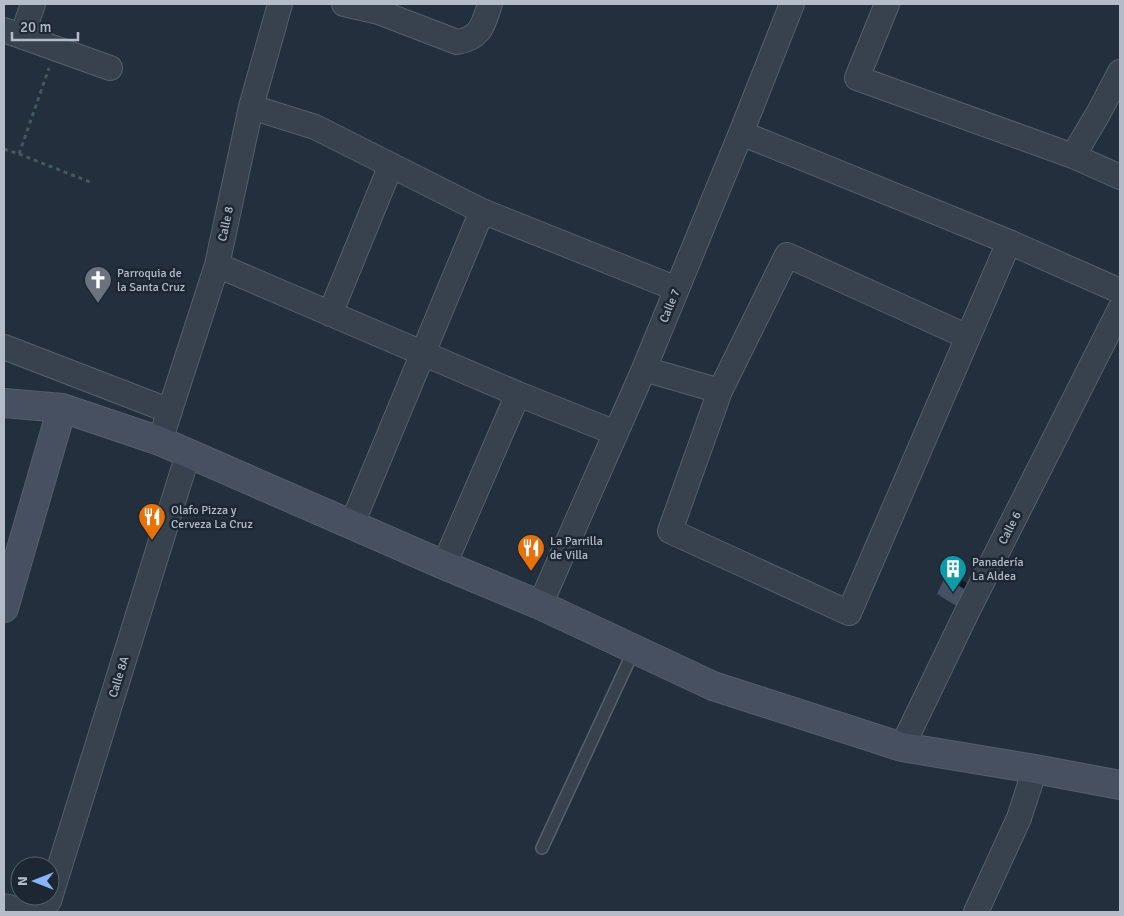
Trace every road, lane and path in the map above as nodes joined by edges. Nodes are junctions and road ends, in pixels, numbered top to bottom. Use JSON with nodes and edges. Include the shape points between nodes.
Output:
{"nodes":[{"id":1,"x":33,"y":4,"type":"edge"},
{"id":2,"x":280,"y":4,"type":"edge"},
{"id":3,"x":344,"y":4,"type":"edge"},
{"id":4,"x":490,"y":4,"type":"edge"},
{"id":5,"x":792,"y":4,"type":"edge"},
{"id":6,"x":887,"y":4,"type":"edge"},
{"id":7,"x":380,"y":8,"type":"edge"},
{"id":8,"x":13,"y":33,"type":"edge"},
{"id":9,"x":56,"y":49,"type":"junction"},
{"id":10,"x":110,"y":68,"type":"dead end"},
{"id":11,"x":1120,"y":72,"type":"edge"},
{"id":12,"x":250,"y":107,"type":"junction"},
{"id":13,"x":741,"y":133,"type":"junction"},
{"id":14,"x":4,"y":149,"type":"edge"},
{"id":15,"x":19,"y":154,"type":"junction"},
{"id":16,"x":1073,"y":156,"type":"junction"},
{"id":17,"x":391,"y":165,"type":"junction"},
{"id":18,"x":1120,"y":177,"type":"edge"},
{"id":19,"x":90,"y":182,"type":"dead end"},
{"id":20,"x":482,"y":210,"type":"junction"},
{"id":21,"x":1009,"y":242,"type":"junction"},
{"id":22,"x":217,"y":265,"type":"junction"},
{"id":23,"x":677,"y":289,"type":"junction"},
{"id":24,"x":1120,"y":291,"type":"edge"},
{"id":25,"x":1120,"y":309,"type":"edge"},
{"id":26,"x":330,"y":314,"type":"junction"},
{"id":27,"x":968,"y":337,"type":"junction"},
{"id":28,"x":4,"y":347,"type":"edge"},
{"id":29,"x":424,"y":353,"type":"junction"},
{"id":30,"x":644,"y":369,"type":"junction"},
{"id":31,"x":720,"y":391,"type":"junction"},
{"id":32,"x":518,"y":394,"type":"junction"},
{"id":33,"x":4,"y":403,"type":"edge"},
{"id":34,"x":62,"y":408,"type":"junction"},
{"id":35,"x":170,"y":411,"type":"junction"},
{"id":36,"x":616,"y":433,"type":"junction"},
{"id":37,"x":160,"y":441,"type":"junction"},
{"id":38,"x":188,"y":454,"type":"junction"},
{"id":39,"x":352,"y":524,"type":"junction"},
{"id":40,"x":444,"y":565,"type":"junction"},
{"id":41,"x":540,"y":605,"type":"junction"},
{"id":42,"x":4,"y":608,"type":"edge"},
{"id":43,"x":634,"y":650,"type":"junction"},
{"id":44,"x":902,"y":748,"type":"junction"},
{"id":45,"x":1035,"y":769,"type":"junction"},
{"id":46,"x":1120,"y":785,"type":"edge"},
{"id":47,"x":542,"y":848,"type":"dead end"},
{"id":48,"x":4,"y":906,"type":"edge"},
{"id":49,"x":976,"y":912,"type":"edge"}],
"edges":[{"from":1,"to":8,"type":"street"},
{"from":2,"to":12,"type":"street","name":"Calle 8"},
{"from":3,"to":7,"type":"street"},
{"from":4,"to":7,"type":"street","via":[[477,34],[457,42]]},
{"from":5,"to":13,"type":"street","name":"Calle 7"},
{"from":6,"to":16,"type":"street","via":[[857,78]]},
{"from":8,"to":9,"type":"street"},
{"from":9,"to":10,"type":"street"},
{"from":9,"to":15,"type":"path"},
{"from":11,"to":16,"type":"street"},
{"from":12,"to":17,"type":"street","via":[[315,127]]},
{"from":12,"to":22,"type":"street","name":"Calle 8"},
{"from":13,"to":21,"type":"street"},
{"from":13,"to":23,"type":"street","name":"Calle 7"},
{"from":14,"to":15,"type":"path"},
{"from":15,"to":19,"type":"path"},
{"from":16,"to":18,"type":"street"},
{"from":17,"to":20,"type":"street"},
{"from":17,"to":26,"type":"street"},
{"from":20,"to":23,"type":"street"},
{"from":20,"to":29,"type":"street"},
{"from":21,"to":24,"type":"street"},
{"from":21,"to":27,"type":"street"},
{"from":22,"to":26,"type":"street"},
{"from":22,"to":35,"type":"street","name":"Calle 8"},
{"from":23,"to":30,"type":"street","name":"Calle 7"},
{"from":25,"to":44,"type":"street","name":"Calle 6"},
{"from":26,"to":29,"type":"street"},
{"from":27,"to":31,"type":"street","via":[[787,255]]},
{"from":27,"to":31,"type":"street","via":[[849,613],[670,531]]},
{"from":28,"to":35,"type":"street"},
{"from":29,"to":32,"type":"street"},
{"from":29,"to":39,"type":"street"},
{"from":30,"to":31,"type":"street"},
{"from":30,"to":36,"type":"street","name":"Calle 7"},
{"from":32,"to":36,"type":"street"},
{"from":32,"to":40,"type":"street"},
{"from":33,"to":34,"type":"main road"},
{"from":34,"to":37,"type":"main road"},
{"from":34,"to":42,"type":"main road","via":[[18,540]]},
{"from":35,"to":37,"type":"street","name":"Calle 8"},
{"from":36,"to":41,"type":"street","name":"Calle 7"},
{"from":37,"to":38,"type":"main road"},
{"from":38,"to":39,"type":"main road"},
{"from":38,"to":48,"type":"street","name":"Calle 8A","via":[[49,900],[25,912]]},
{"from":39,"to":40,"type":"main road"},
{"from":40,"to":41,"type":"main road"},
{"from":41,"to":43,"type":"main road"},
{"from":43,"to":44,"type":"main road","via":[[713,686]]},
{"from":43,"to":47,"type":"lane"},
{"from":44,"to":45,"type":"main road"},
{"from":45,"to":46,"type":"main road"},
{"from":45,"to":49,"type":"street","via":[[1019,818]]}]}
